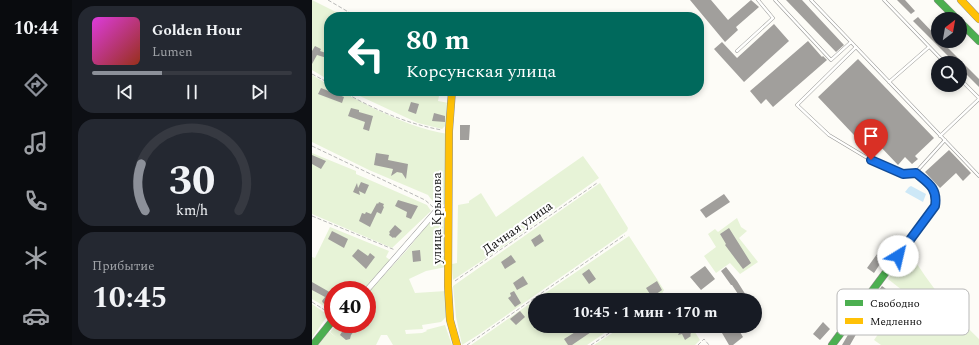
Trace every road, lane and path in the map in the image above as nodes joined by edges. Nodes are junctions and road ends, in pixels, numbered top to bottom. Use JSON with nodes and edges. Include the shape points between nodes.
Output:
{"nodes":[{"id":1,"x":328,"y":0,"type":"edge"},
{"id":2,"x":758,"y":0,"type":"edge"},
{"id":3,"x":775,"y":0,"type":"edge"},
{"id":4,"x":811,"y":0,"type":"edge"},
{"id":5,"x":884,"y":0,"type":"edge"},
{"id":6,"x":938,"y":0,"type":"edge"},
{"id":7,"x":961,"y":0,"type":"edge"},
{"id":8,"x":348,"y":12,"type":"edge"},
{"id":9,"x":950,"y":12,"type":"edge"},
{"id":10,"x":979,"y":19,"type":"edge"},
{"id":11,"x":967,"y":29,"type":"edge"},
{"id":12,"x":979,"y":41,"type":"edge"},
{"id":13,"x":851,"y":42,"type":"junction"},
{"id":14,"x":856,"y":47,"type":"junction"},
{"id":15,"x":929,"y":47,"type":"junction"},
{"id":16,"x":737,"y":51,"type":"dead end"},
{"id":17,"x":938,"y":56,"type":"edge"},
{"id":18,"x":312,"y":74,"type":"edge"},
{"id":19,"x":324,"y":80,"type":"edge"},
{"id":20,"x":889,"y":82,"type":"junction"},
{"id":21,"x":967,"y":86,"type":"edge"},
{"id":22,"x":352,"y":96,"type":"edge"},
{"id":23,"x":452,"y":96,"type":"edge"},
{"id":24,"x":979,"y":99,"type":"edge"},
{"id":25,"x":449,"y":131,"type":"junction"},
{"id":26,"x":940,"y":136,"type":"junction"},
{"id":27,"x":945,"y":140,"type":"junction"},
{"id":28,"x":312,"y":146,"type":"edge"},
{"id":29,"x":871,"y":160,"type":"joint"},
{"id":30,"x":916,"y":173,"type":"junction"},
{"id":31,"x":979,"y":176,"type":"edge"},
{"id":32,"x":597,"y":183,"type":"dead end"},
{"id":33,"x":437,"y":210,"type":"junction"},
{"id":34,"x":448,"y":210,"type":"junction"},
{"id":35,"x":312,"y":216,"type":"edge"},
{"id":36,"x":625,"y":235,"type":"dead end"},
{"id":37,"x":401,"y":252,"type":"junction"},
{"id":38,"x":375,"y":281,"type":"edge"},
{"id":39,"x":448,"y":286,"type":"junction"},
{"id":40,"x":873,"y":289,"type":"edge"},
{"id":41,"x":312,"y":302,"type":"edge"},
{"id":42,"x":324,"y":310,"type":"edge"},
{"id":43,"x":324,"y":331,"type":"edge"},
{"id":44,"x":609,"y":333,"type":"edge"},
{"id":45,"x":839,"y":335,"type":"edge"},
{"id":46,"x":313,"y":345,"type":"edge"},
{"id":47,"x":457,"y":345,"type":"edge"},
{"id":48,"x":467,"y":345,"type":"edge"},
{"id":49,"x":591,"y":345,"type":"edge"},
{"id":50,"x":698,"y":345,"type":"edge"},
{"id":51,"x":709,"y":345,"type":"edge"},
{"id":52,"x":832,"y":345,"type":"edge"}],
"edges":[{"from":1,"to":8,"type":"path"},
{"from":2,"to":16,"type":"lane","via":[[774,18]]},
{"from":3,"to":13,"type":"lane","via":[[831,60]]},
{"from":4,"to":13,"type":"lane"},
{"from":5,"to":15,"type":"lane"},
{"from":6,"to":9,"type":"main road"},
{"from":7,"to":10,"type":"main road"},
{"from":11,"to":12,"type":"main road"},
{"from":13,"to":14,"type":"lane"},
{"from":14,"to":20,"type":"lane"},
{"from":14,"to":29,"type":"lane","via":[[797,105],[829,135]]},
{"from":15,"to":17,"type":"lane"},
{"from":15,"to":20,"type":"lane"},
{"from":18,"to":19,"type":"path"},
{"from":20,"to":26,"type":"lane"},
{"from":21,"to":24,"type":"lane"},
{"from":22,"to":25,"type":"path","via":[[392,116],[425,127]]},
{"from":23,"to":25,"type":"main road","name":"улица Крылова"},
{"from":24,"to":26,"type":"lane"},
{"from":25,"to":34,"type":"main road","name":"улица Крылова"},
{"from":26,"to":27,"type":"lane"},
{"from":27,"to":30,"type":"lane"},
{"from":27,"to":31,"type":"lane"},
{"from":28,"to":33,"type":"path","via":[[425,200]]},
{"from":29,"to":30,"type":"main road","via":[[903,174]]},
{"from":30,"to":40,"type":"main road","via":[[930,185],[937,196],[935,206]]},
{"from":32,"to":39,"type":"path","name":"Дачная улица"},
{"from":33,"to":34,"type":"street"},
{"from":33,"to":37,"type":"street"},
{"from":34,"to":39,"type":"main road","name":"улица Крылова"},
{"from":35,"to":37,"type":"path"},
{"from":36,"to":48,"type":"path"},
{"from":37,"to":38,"type":"street"},
{"from":39,"to":47,"type":"main road","name":"улица Крылова","via":[[450,320]]},
{"from":41,"to":42,"type":"path"},
{"from":43,"to":46,"type":"main road"},
{"from":44,"to":49,"type":"path"},
{"from":45,"to":52,"type":"main road"},
{"from":50,"to":51,"type":"path","via":[[704,339]]}]}
